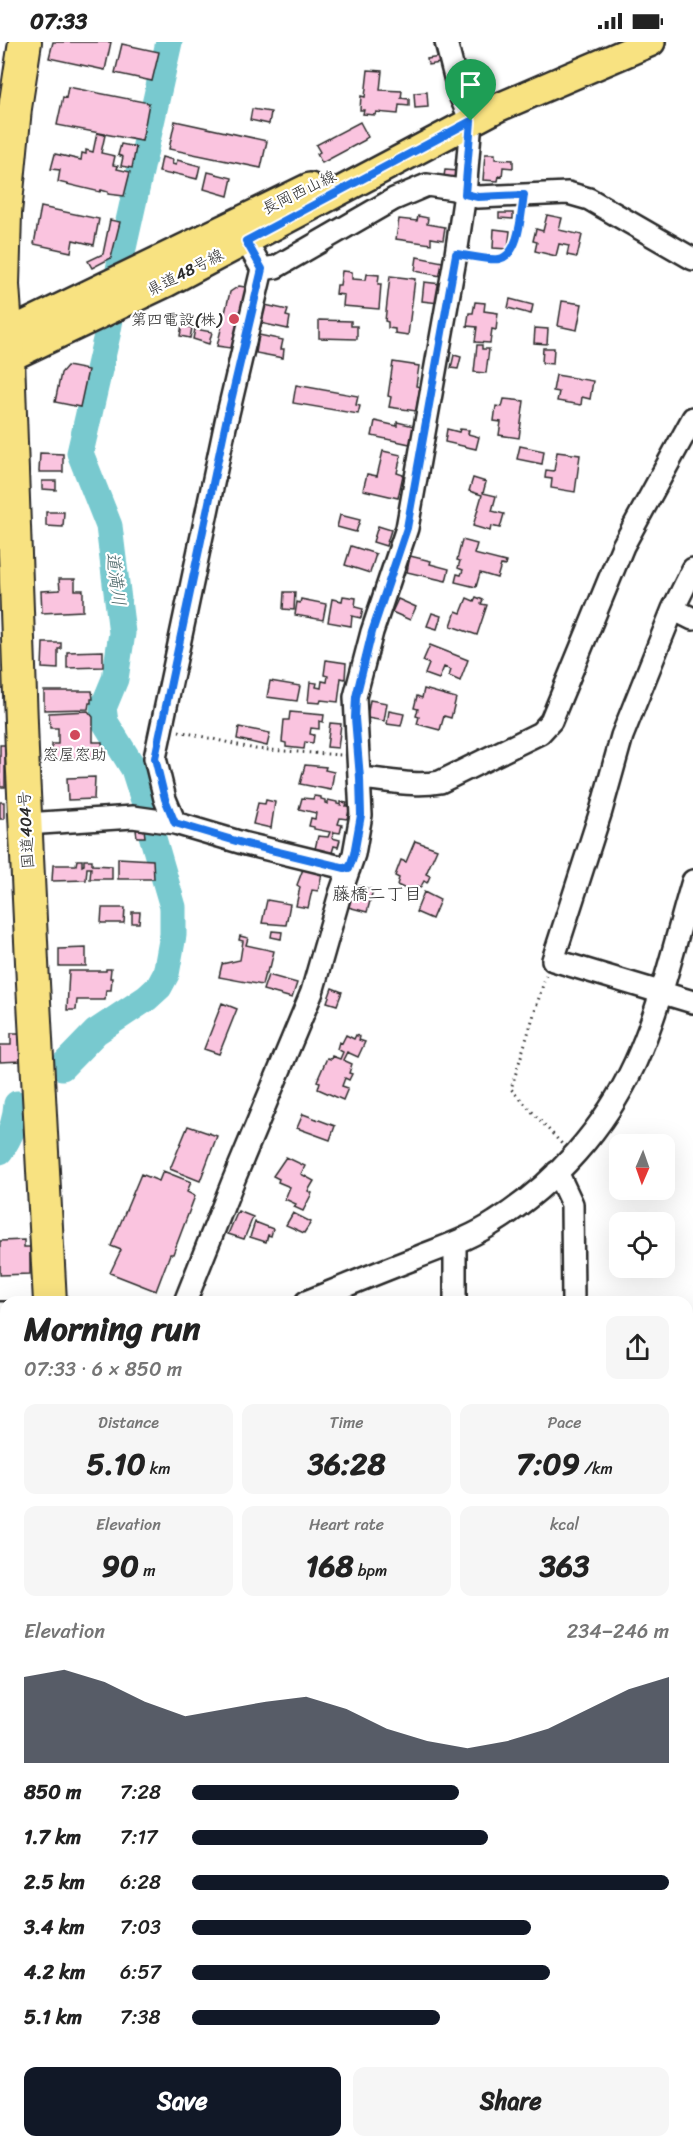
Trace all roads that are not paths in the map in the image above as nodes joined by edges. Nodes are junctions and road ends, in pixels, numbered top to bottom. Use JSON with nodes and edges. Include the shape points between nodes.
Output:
{"nodes":[{"id":1,"x":25,"y":42,"type":"edge"},
{"id":2,"x":446,"y":42,"type":"edge"},
{"id":3,"x":629,"y":42,"type":"edge"},
{"id":4,"x":651,"y":42,"type":"edge"},
{"id":5,"x":469,"y":116,"type":"junction"},
{"id":6,"x":465,"y":194,"type":"junction"},
{"id":7,"x":246,"y":241,"type":"junction"},
{"id":8,"x":693,"y":259,"type":"edge"},
{"id":9,"x":262,"y":269,"type":"junction"},
{"id":10,"x":3,"y":348,"type":"edge"},
{"id":11,"x":693,"y":418,"type":"edge"},
{"id":12,"x":0,"y":478,"type":"edge"},
{"id":13,"x":14,"y":527,"type":"junction"},
{"id":14,"x":693,"y":569,"type":"edge"},
{"id":15,"x":673,"y":609,"type":"junction"},
{"id":16,"x":693,"y":618,"type":"edge"},
{"id":17,"x":360,"y":778,"type":"junction"},
{"id":18,"x":175,"y":823,"type":"junction"},
{"id":19,"x":26,"y":824,"type":"junction"},
{"id":20,"x":349,"y":869,"type":"junction"},
{"id":21,"x":693,"y":881,"type":"edge"},
{"id":22,"x":660,"y":993,"type":"junction"},
{"id":23,"x":693,"y":1002,"type":"edge"},
{"id":24,"x":557,"y":1172,"type":"junction"},
{"id":25,"x":455,"y":1243,"type":"junction"},
{"id":26,"x":339,"y":1295,"type":"edge"},
{"id":27,"x":50,"y":1296,"type":"edge"},
{"id":28,"x":187,"y":1296,"type":"edge"},
{"id":29,"x":455,"y":1296,"type":"edge"},
{"id":30,"x":573,"y":1296,"type":"edge"}],
"edges":[{"from":1,"to":10,"type":"highway","name":"国道404号","via":[[5,213]]},
{"from":2,"to":5,"type":"street"},
{"from":3,"to":5,"type":"main road","name":"長岡西山線","via":[[533,80]]},
{"from":4,"to":5,"type":"main road","name":"県道48号線","via":[[497,108]]},
{"from":5,"to":6,"type":"street"},
{"from":5,"to":7,"type":"main road","name":"県道48号線"},
{"from":5,"to":10,"type":"main road","name":"長岡西山線"},
{"from":6,"to":8,"type":"street","via":[[478,197],[568,193],[589,199]]},
{"from":6,"to":9,"type":"street","via":[[439,186],[416,188],[276,267]]},
{"from":6,"to":17,"type":"street","via":[[407,528],[372,632],[356,697]]},
{"from":7,"to":9,"type":"street"},
{"from":7,"to":10,"type":"main road","name":"県道48号線","via":[[166,283]]},
{"from":9,"to":18,"type":"street","via":[[160,726],[155,758]]},
{"from":10,"to":13,"type":"highway","name":"国道404号"},
{"from":11,"to":17,"type":"street","via":[[623,546],[550,722],[540,733],[440,782],[427,785]]},
{"from":12,"to":13,"type":"highway"},
{"from":13,"to":19,"type":"highway","name":"国道404号"},
{"from":14,"to":15,"type":"street"},
{"from":15,"to":16,"type":"street"},
{"from":15,"to":22,"type":"street","via":[[622,736],[554,960]]},
{"from":17,"to":20,"type":"street","via":[[361,815]]},
{"from":18,"to":19,"type":"street","via":[[133,817]]},
{"from":18,"to":20,"type":"street"},
{"from":19,"to":27,"type":"highway","name":"国道404号"},
{"from":20,"to":28,"type":"street","via":[[312,992]]},
{"from":21,"to":22,"type":"street"},
{"from":22,"to":23,"type":"street"},
{"from":22,"to":24,"type":"street","via":[[624,1085],[574,1156]]},
{"from":24,"to":25,"type":"street","via":[[494,1223]]},
{"from":24,"to":30,"type":"street","via":[[572,1204]]},
{"from":25,"to":26,"type":"street"},
{"from":25,"to":29,"type":"street"}]}
